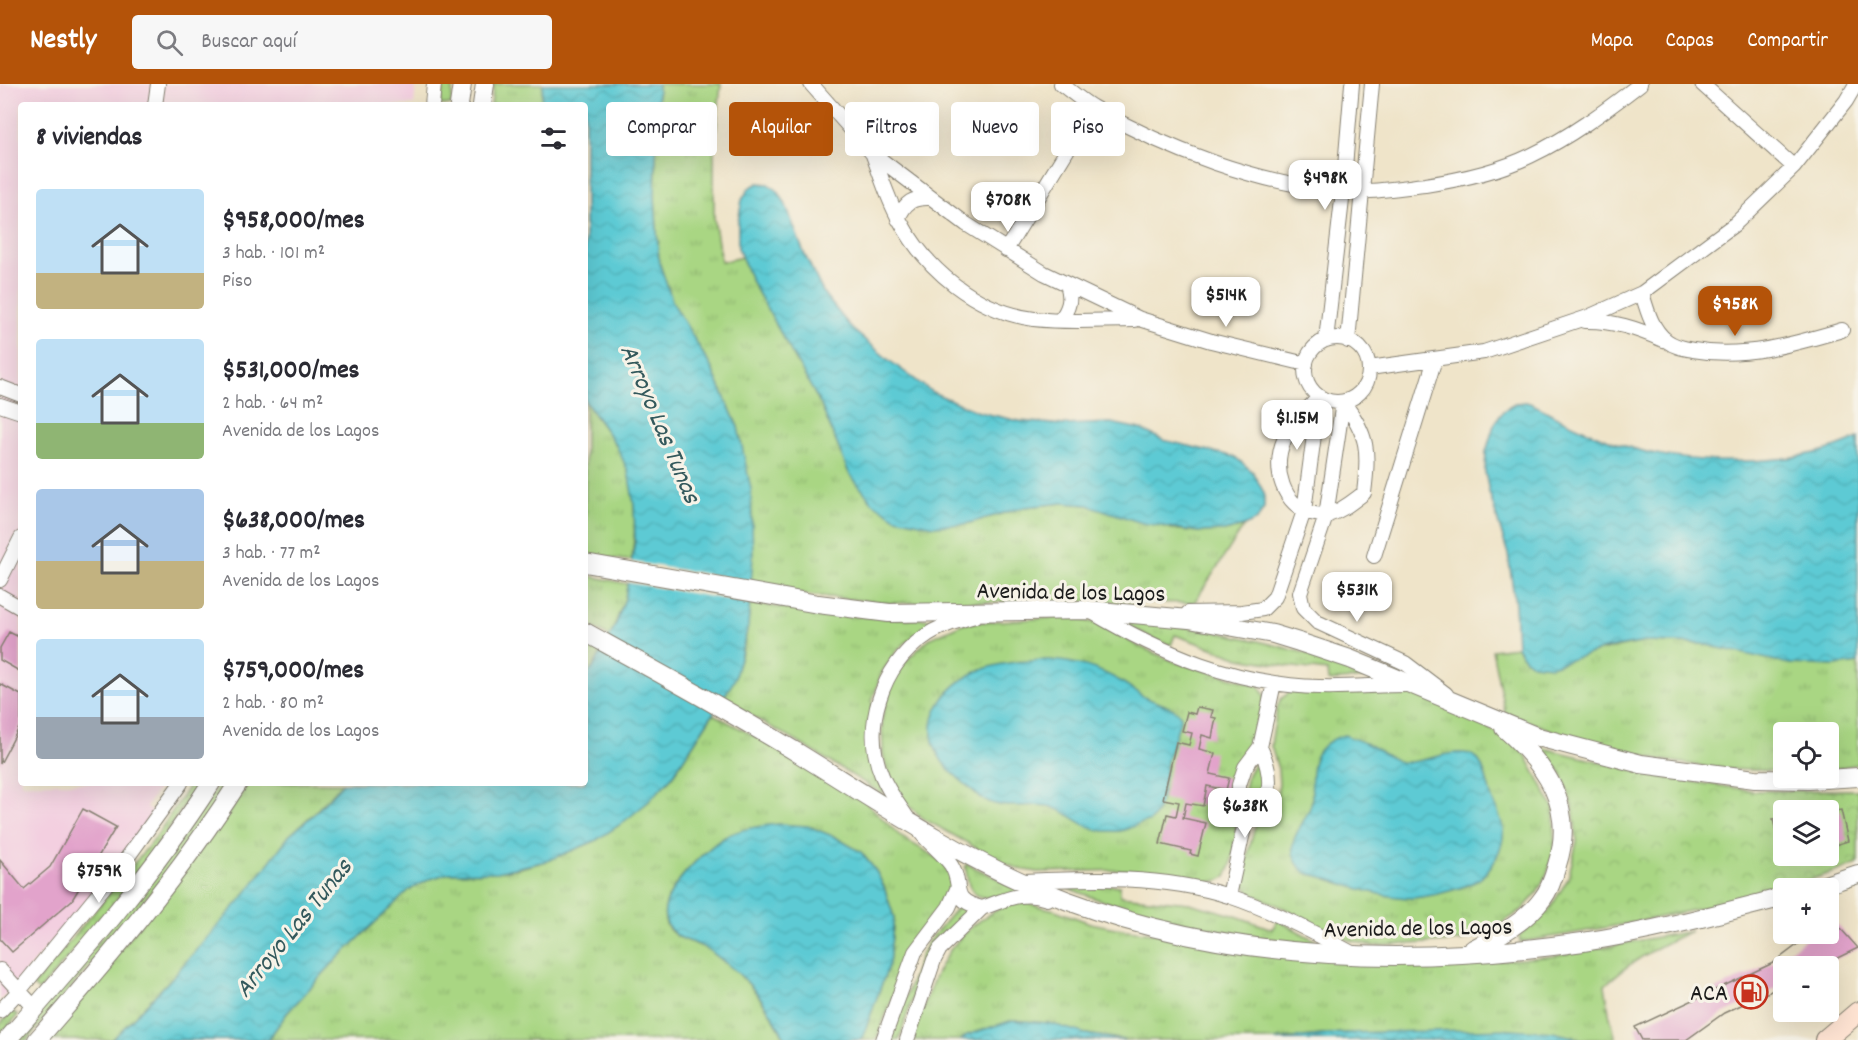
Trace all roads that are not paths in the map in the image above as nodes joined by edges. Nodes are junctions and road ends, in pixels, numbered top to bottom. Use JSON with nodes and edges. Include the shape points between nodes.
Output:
{"nodes":[{"id":1,"x":158,"y":84,"type":"edge"},
{"id":2,"x":434,"y":84,"type":"edge"},
{"id":3,"x":462,"y":84,"type":"edge"},
{"id":4,"x":484,"y":84,"type":"edge"},
{"id":5,"x":811,"y":84,"type":"edge"},
{"id":6,"x":1061,"y":84,"type":"edge"},
{"id":7,"x":1352,"y":84,"type":"edge"},
{"id":8,"x":1372,"y":84,"type":"edge"},
{"id":9,"x":1640,"y":84,"type":"edge"},
{"id":10,"x":1702,"y":84,"type":"edge"},
{"id":11,"x":1856,"y":84,"type":"edge"},
{"id":12,"x":155,"y":102,"type":"edge"},
{"id":13,"x":432,"y":102,"type":"edge"},
{"id":14,"x":459,"y":102,"type":"edge"},
{"id":15,"x":482,"y":102,"type":"edge"},
{"id":16,"x":1085,"y":102,"type":"edge"},
{"id":17,"x":845,"y":122,"type":"edge"},
{"id":18,"x":1125,"y":124,"type":"edge"},
{"id":19,"x":873,"y":156,"type":"edge"},
{"id":20,"x":876,"y":156,"type":"edge"},
{"id":21,"x":1064,"y":156,"type":"edge"},
{"id":22,"x":1794,"y":167,"type":"junction"},
{"id":23,"x":1343,"y":191,"type":"junction"},
{"id":24,"x":1362,"y":191,"type":"junction"},
{"id":25,"x":931,"y":198,"type":"junction"},
{"id":26,"x":898,"y":219,"type":"junction"},
{"id":27,"x":1006,"y":250,"type":"junction"},
{"id":28,"x":1067,"y":284,"type":"junction"},
{"id":29,"x":1642,"y":293,"type":"junction"},
{"id":30,"x":1140,"y":320,"type":"junction"},
{"id":31,"x":1060,"y":321,"type":"junction"},
{"id":32,"x":1577,"y":321,"type":"junction"},
{"id":33,"x":1842,"y":330,"type":"dead end"},
{"id":34,"x":1326,"y":340,"type":"junction"},
{"id":35,"x":1665,"y":340,"type":"junction"},
{"id":36,"x":1348,"y":341,"type":"junction"},
{"id":37,"x":1435,"y":359,"type":"junction"},
{"id":38,"x":1306,"y":364,"type":"junction"},
{"id":39,"x":1369,"y":368,"type":"junction"},
{"id":40,"x":0,"y":387,"type":"edge"},
{"id":41,"x":18,"y":394,"type":"edge"},
{"id":42,"x":1319,"y":397,"type":"junction"},
{"id":43,"x":1342,"y":402,"type":"junction"},
{"id":44,"x":0,"y":405,"type":"edge"},
{"id":45,"x":18,"y":411,"type":"edge"},
{"id":46,"x":1304,"y":511,"type":"junction"},
{"id":47,"x":1326,"y":516,"type":"junction"},
{"id":48,"x":18,"y":544,"type":"edge"},
{"id":49,"x":1374,"y":556,"type":"dead end"},
{"id":50,"x":594,"y":565,"type":"edge"},
{"id":51,"x":0,"y":579,"type":"edge"},
{"id":52,"x":0,"y":596,"type":"edge"},
{"id":53,"x":18,"y":606,"type":"edge"},
{"id":54,"x":1088,"y":610,"type":"junction"},
{"id":55,"x":986,"y":612,"type":"junction"},
{"id":56,"x":1153,"y":614,"type":"junction"},
{"id":57,"x":588,"y":634,"type":"edge"},
{"id":58,"x":1274,"y":683,"type":"junction"},
{"id":59,"x":1412,"y":685,"type":"junction"},
{"id":60,"x":1457,"y":703,"type":"junction"},
{"id":61,"x":1495,"y":720,"type":"junction"},
{"id":62,"x":1260,"y":747,"type":"junction"},
{"id":63,"x":1858,"y":777,"type":"edge"},
{"id":64,"x":179,"y":786,"type":"edge"},
{"id":65,"x":209,"y":786,"type":"edge"},
{"id":66,"x":236,"y":786,"type":"edge"},
{"id":67,"x":911,"y":822,"type":"junction"},
{"id":68,"x":1245,"y":823,"type":"junction"},
{"id":69,"x":1858,"y":874,"type":"edge"},
{"id":70,"x":1839,"y":880,"type":"edge"},
{"id":71,"x":1021,"y":881,"type":"junction"},
{"id":72,"x":957,"y":889,"type":"junction"},
{"id":73,"x":1229,"y":896,"type":"junction"},
{"id":74,"x":1773,"y":900,"type":"edge"},
{"id":75,"x":982,"y":908,"type":"junction"},
{"id":76,"x":1134,"y":921,"type":"junction"},
{"id":77,"x":1466,"y":953,"type":"junction"},
{"id":78,"x":1354,"y":955,"type":"junction"},
{"id":79,"x":0,"y":970,"type":"edge"},
{"id":80,"x":19,"y":991,"type":"junction"},
{"id":81,"x":35,"y":1008,"type":"junction"},
{"id":82,"x":0,"y":1011,"type":"edge"},
{"id":83,"x":1858,"y":1012,"type":"edge"},
{"id":84,"x":7,"y":1040,"type":"edge"},
{"id":85,"x":37,"y":1040,"type":"edge"},
{"id":86,"x":883,"y":1040,"type":"edge"},
{"id":87,"x":907,"y":1040,"type":"edge"},
{"id":88,"x":1825,"y":1040,"type":"edge"}],
"edges":[{"from":1,"to":12,"type":"street"},
{"from":2,"to":13,"type":"street"},
{"from":3,"to":14,"type":"street"},
{"from":4,"to":15,"type":"street"},
{"from":5,"to":17,"type":"street"},
{"from":6,"to":16,"type":"street"},
{"from":7,"to":23,"type":"street"},
{"from":8,"to":24,"type":"street"},
{"from":9,"to":24,"type":"street","via":[[1590,122],[1529,157],[1459,180]]},
{"from":10,"to":22,"type":"street"},
{"from":11,"to":22,"type":"street"},
{"from":18,"to":23,"type":"street","via":[[1233,170],[1279,182]]},
{"from":19,"to":26,"type":"street"},
{"from":20,"to":25,"type":"street"},
{"from":21,"to":27,"type":"street"},
{"from":22,"to":29,"type":"street","via":[[1736,224]]},
{"from":23,"to":24,"type":"street"},
{"from":23,"to":34,"type":"street"},
{"from":24,"to":36,"type":"street"},
{"from":25,"to":26,"type":"street","via":[[910,201]]},
{"from":25,"to":27,"type":"street"},
{"from":26,"to":31,"type":"street","via":[[926,258],[959,288],[1004,311]]},
{"from":27,"to":28,"type":"street"},
{"from":28,"to":30,"type":"street"},
{"from":28,"to":31,"type":"street","via":[[1070,302]]},
{"from":29,"to":32,"type":"street"},
{"from":29,"to":35,"type":"street","via":[[1651,321]]},
{"from":30,"to":31,"type":"street"},
{"from":30,"to":38,"type":"street"},
{"from":32,"to":35,"type":"street","via":[[1616,323]]},
{"from":32,"to":37,"type":"street","via":[[1484,352]]},
{"from":33,"to":35,"type":"street","via":[[1743,353],[1707,353],[1678,348]]},
{"from":34,"to":36,"type":"street"},
{"from":34,"to":38,"type":"street","via":[[1315,347]]},
{"from":36,"to":39,"type":"street","via":[[1363,352]]},
{"from":37,"to":39,"type":"street"},
{"from":37,"to":49,"type":"street"},
{"from":38,"to":42,"type":"street","via":[[1306,381]]},
{"from":39,"to":43,"type":"street","via":[[1365,386]]},
{"from":40,"to":41,"type":"street"},
{"from":42,"to":43,"type":"street"},
{"from":42,"to":46,"type":"street"},
{"from":42,"to":46,"type":"street","via":[[1285,437],[1279,454],[1283,488]]},
{"from":43,"to":47,"type":"street"},
{"from":43,"to":47,"type":"street","via":[[1365,439],[1368,460],[1364,493]]},
{"from":44,"to":45,"type":"street"},
{"from":46,"to":47,"type":"street"},
{"from":46,"to":56,"type":"street","via":[[1275,597],[1263,609]]},
{"from":47,"to":60,"type":"street","via":[[1300,593],[1304,608],[1317,622],[1405,663]]},
{"from":48,"to":51,"type":"street"},
{"from":50,"to":55,"type":"street","name":"Avenida de los Lagos","via":[[842,608],[889,613]]},
{"from":52,"to":53,"type":"street"},
{"from":54,"to":55,"type":"street","name":"Avenida de los Lagos"},
{"from":54,"to":56,"type":"street","name":"Avenida de los Lagos"},
{"from":54,"to":58,"type":"street","via":[[1173,655]]},
{"from":55,"to":67,"type":"street","via":[[925,636],[904,654],[881,690],[874,718],[874,747],[881,775]]},
{"from":56,"to":59,"type":"street","name":"Avenida de los Lagos","via":[[1273,634],[1350,659]]},
{"from":57,"to":67,"type":"street","name":"Avenida de los Lagos","via":[[736,715]]},
{"from":58,"to":59,"type":"street","via":[[1321,688]]},
{"from":58,"to":62,"type":"street"},
{"from":59,"to":60,"type":"street","name":"Avenida de los Lagos"},
{"from":60,"to":61,"type":"street","name":"Avenida de los Lagos"},
{"from":61,"to":63,"type":"street","name":"Avenida de los Lagos","via":[[1538,737],[1650,766],[1755,779]]},
{"from":61,"to":77,"type":"street","via":[[1535,757],[1549,777],[1559,800],[1561,852],[1544,898],[1524,919]]},
{"from":62,"to":68,"type":"street","via":[[1245,767],[1239,784]]},
{"from":62,"to":68,"type":"street","via":[[1270,772],[1269,790],[1265,804]]},
{"from":64,"to":80,"type":"street","via":[[123,865]]},
{"from":65,"to":81,"type":"street","via":[[147,874]]},
{"from":66,"to":85,"type":"street","via":[[156,900]]},
{"from":67,"to":71,"type":"street","name":"Avenida de los Lagos","via":[[953,848]]},
{"from":67,"to":72,"type":"street","via":[[952,867]]},
{"from":68,"to":73,"type":"street"},
{"from":69,"to":70,"type":"street"},
{"from":71,"to":73,"type":"street","via":[[1095,877],[1147,880]]},
{"from":71,"to":76,"type":"street","name":"Avenida de los Lagos"},
{"from":72,"to":75,"type":"street","via":[[965,902]]},
{"from":72,"to":86,"type":"street","via":[[949,907],[915,952]]},
{"from":73,"to":78,"type":"street","via":[[1279,916]]},
{"from":74,"to":77,"type":"street","name":"Avenida de los Lagos","via":[[1586,941]]},
{"from":75,"to":76,"type":"street","via":[[1028,895],[1112,921]]},
{"from":75,"to":87,"type":"street","via":[[937,955]]},
{"from":76,"to":78,"type":"street","name":"Avenida de los Lagos","via":[[1243,945]]},
{"from":77,"to":78,"type":"street","name":"Avenida de los Lagos"},
{"from":79,"to":80,"type":"street"},
{"from":80,"to":81,"type":"street"},
{"from":80,"to":82,"type":"street"},
{"from":81,"to":84,"type":"street"},
{"from":83,"to":88,"type":"main road"}]}
